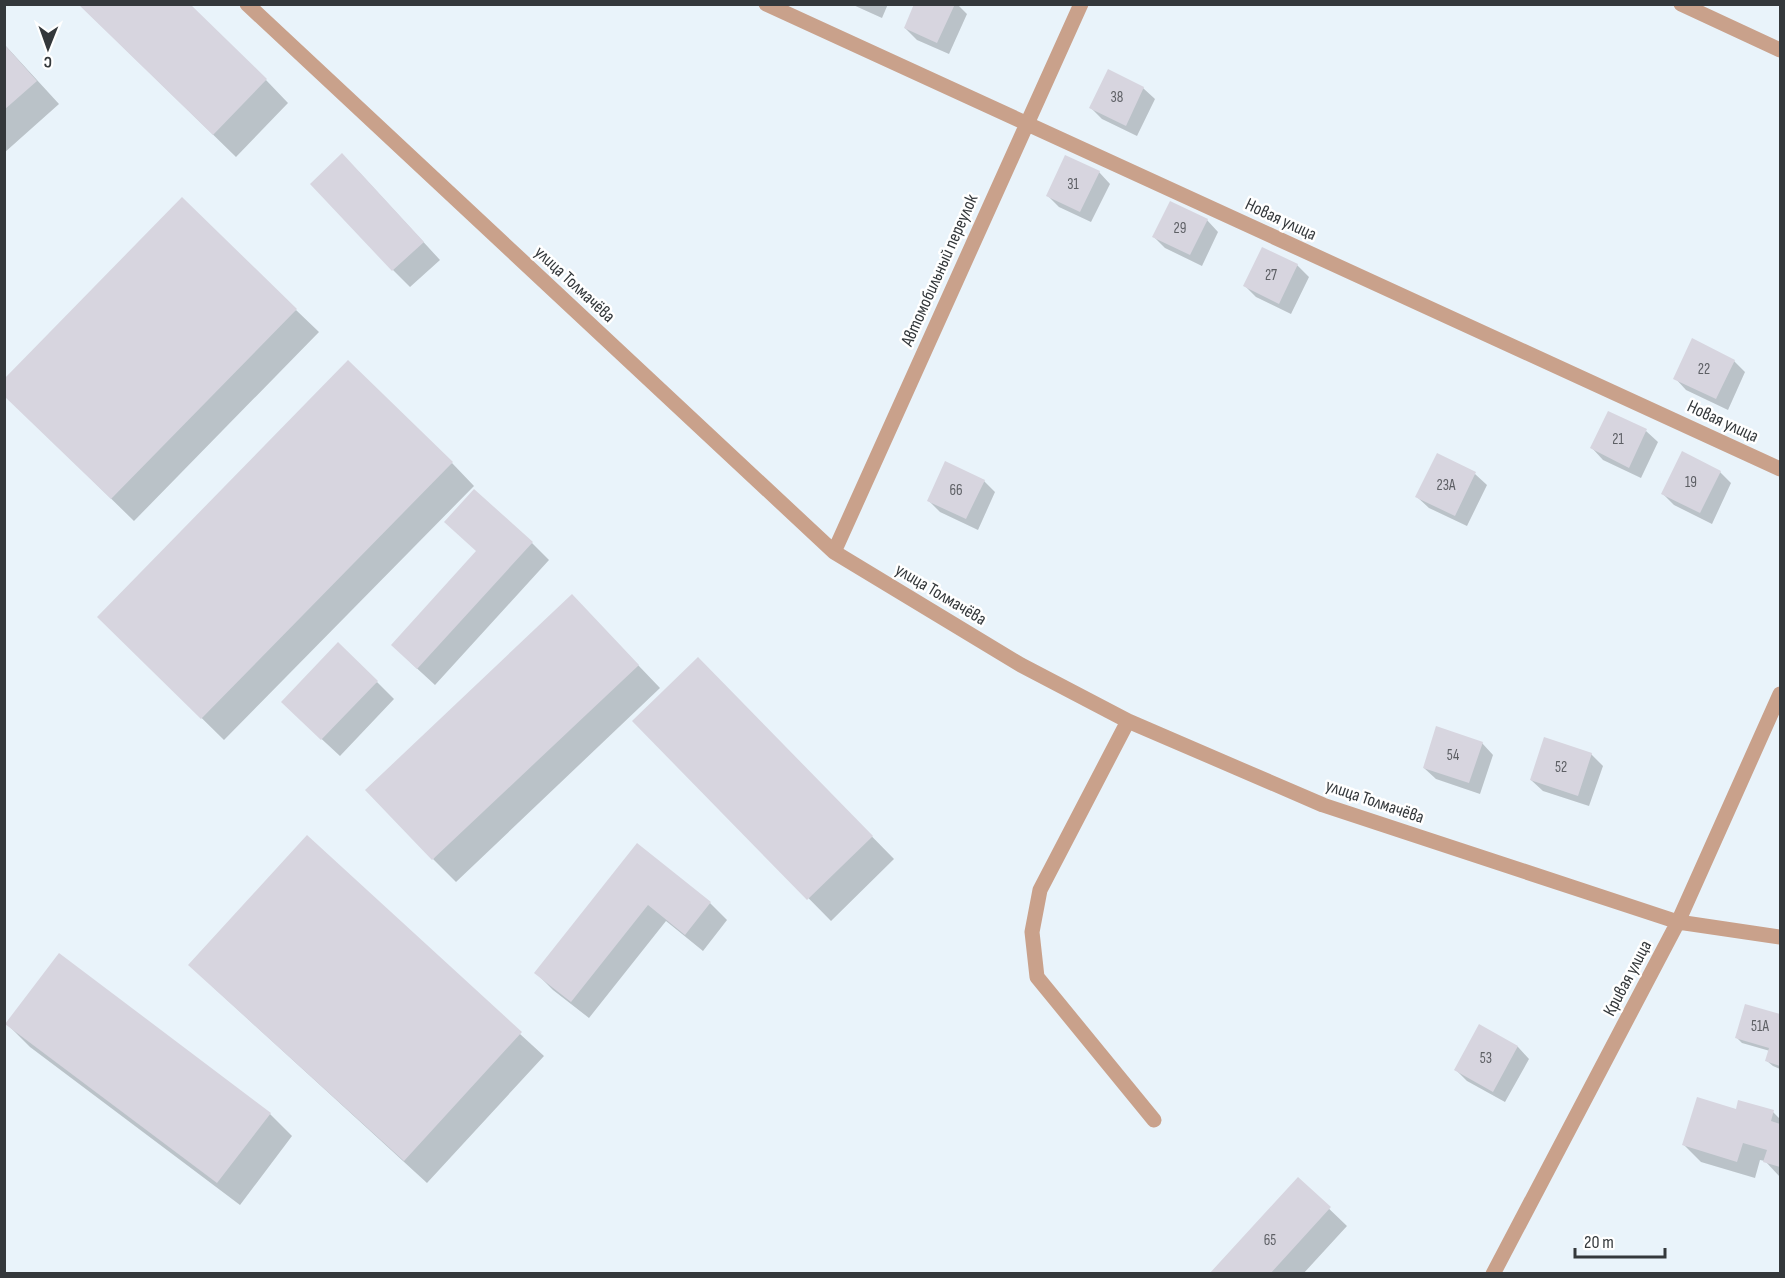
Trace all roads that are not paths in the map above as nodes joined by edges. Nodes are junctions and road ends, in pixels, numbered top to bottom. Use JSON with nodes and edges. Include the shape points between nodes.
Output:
{"nodes":[{"id":1,"x":247,"y":4,"type":"edge"},
{"id":2,"x":766,"y":4,"type":"edge"},
{"id":3,"x":1081,"y":4,"type":"edge"},
{"id":4,"x":1681,"y":4,"type":"edge"},
{"id":5,"x":1780,"y":50,"type":"edge"},
{"id":6,"x":1026,"y":123,"type":"junction"},
{"id":7,"x":1780,"y":469,"type":"edge"},
{"id":8,"x":834,"y":552,"type":"junction"},
{"id":9,"x":1780,"y":694,"type":"edge"},
{"id":10,"x":1128,"y":721,"type":"junction"},
{"id":11,"x":1678,"y":922,"type":"junction"},
{"id":12,"x":1780,"y":937,"type":"edge"},
{"id":13,"x":1154,"y":1120,"type":"dead end"},
{"id":14,"x":1493,"y":1274,"type":"edge"}],
"edges":[{"from":1,"to":8,"type":"street","name":"улица Толмачёва"},
{"from":2,"to":6,"type":"street","name":"Новая улица"},
{"from":3,"to":6,"type":"street","name":"Автомобильный переулок"},
{"from":4,"to":5,"type":"street"},
{"from":6,"to":7,"type":"street","name":"Новая улица"},
{"from":6,"to":8,"type":"street","name":"Автомобильный переулок"},
{"from":8,"to":10,"type":"street","name":"улица Толмачёва","via":[[1021,665]]},
{"from":9,"to":11,"type":"street","name":"Кривая улица"},
{"from":10,"to":11,"type":"street","name":"улица Толмачёва","via":[[1323,805]]},
{"from":10,"to":13,"type":"street","via":[[1040,890],[1032,932],[1037,977]]},
{"from":11,"to":12,"type":"street","name":"улица Толмачёва"},
{"from":11,"to":14,"type":"street","name":"Кривая улица"}]}
